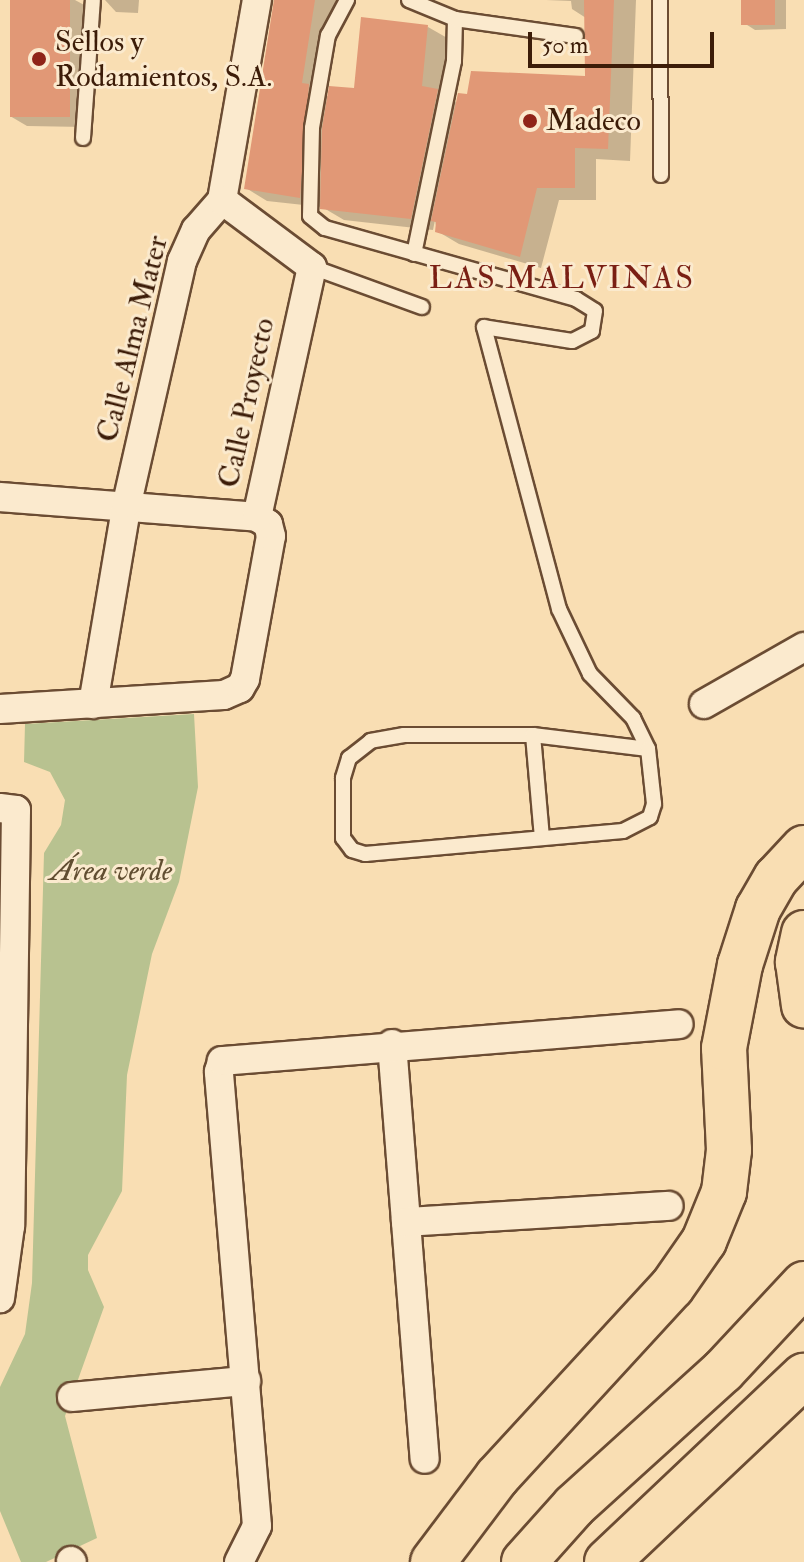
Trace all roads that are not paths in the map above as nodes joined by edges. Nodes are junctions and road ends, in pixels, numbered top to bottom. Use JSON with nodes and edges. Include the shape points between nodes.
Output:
{"nodes":[{"id":1,"x":93,"y":0,"type":"edge"},
{"id":2,"x":257,"y":0,"type":"edge"},
{"id":3,"x":347,"y":0,"type":"edge"},
{"id":4,"x":409,"y":0,"type":"edge"},
{"id":5,"x":660,"y":0,"type":"edge"},
{"id":6,"x":455,"y":19,"type":"junction"},
{"id":7,"x":576,"y":36,"type":"dead end"},
{"id":8,"x":83,"y":138,"type":"dead end"},
{"id":9,"x":661,"y":175,"type":"dead end"},
{"id":10,"x":222,"y":200,"type":"junction"},
{"id":11,"x":414,"y":254,"type":"junction"},
{"id":12,"x":312,"y":267,"type":"junction"},
{"id":13,"x":422,"y":307,"type":"dead end"},
{"id":14,"x":0,"y":497,"type":"edge"},
{"id":15,"x":127,"y":503,"type":"junction"},
{"id":16,"x":257,"y":517,"type":"junction"},
{"id":17,"x":804,"y":647,"type":"edge"},
{"id":18,"x":93,"y":704,"type":"junction"},
{"id":19,"x":704,"y":704,"type":"dead end"},
{"id":20,"x":0,"y":709,"type":"edge"},
{"id":21,"x":533,"y":735,"type":"junction"},
{"id":22,"x":648,"y":749,"type":"junction"},
{"id":23,"x":0,"y":808,"type":"edge"},
{"id":24,"x":542,"y":838,"type":"junction"},
{"id":25,"x":804,"y":848,"type":"edge"},
{"id":26,"x":804,"y":933,"type":"edge"},
{"id":27,"x":6,"y":970,"type":"edge"},
{"id":28,"x":804,"y":1006,"type":"edge"},
{"id":29,"x":679,"y":1024,"type":"dead end"},
{"id":30,"x":392,"y":1044,"type":"junction"},
{"id":31,"x":4,"y":1139,"type":"edge"},
{"id":32,"x":669,"y":1206,"type":"dead end"},
{"id":33,"x":406,"y":1222,"type":"junction"},
{"id":34,"x":804,"y":1284,"type":"edge"},
{"id":35,"x":0,"y":1297,"type":"edge"},
{"id":36,"x":804,"y":1302,"type":"edge"},
{"id":37,"x":723,"y":1371,"type":"junction"},
{"id":38,"x":804,"y":1376,"type":"edge"},
{"id":39,"x":246,"y":1381,"type":"junction"},
{"id":40,"x":72,"y":1397,"type":"dead end"},
{"id":41,"x":425,"y":1459,"type":"dead end"},
{"id":42,"x":247,"y":1559,"type":"edge"},
{"id":43,"x":433,"y":1562,"type":"edge"},
{"id":44,"x":524,"y":1562,"type":"edge"},
{"id":45,"x":607,"y":1562,"type":"edge"}],
"edges":[{"from":1,"to":8,"type":"lane"},
{"from":2,"to":10,"type":"street"},
{"from":3,"to":11,"type":"lane","via":[[328,35],[312,128],[310,216],[325,228]]},
{"from":4,"to":6,"type":"lane"},
{"from":5,"to":9,"type":"lane"},
{"from":6,"to":7,"type":"lane"},
{"from":6,"to":11,"type":"lane","via":[[454,61]]},
{"from":10,"to":12,"type":"street"},
{"from":10,"to":15,"type":"street","name":"Calle Alma Mater","via":[[196,230],[182,261]]},
{"from":11,"to":22,"type":"lane","via":[[576,299],[595,311],[592,331],[572,341],[484,327],[559,609],[590,674],[633,718]]},
{"from":12,"to":13,"type":"lane"},
{"from":12,"to":16,"type":"street","name":"Calle Proyecto"},
{"from":14,"to":15,"type":"street"},
{"from":15,"to":16,"type":"street"},
{"from":15,"to":18,"type":"street","name":"Calle Alma Mater"},
{"from":16,"to":18,"type":"street","name":"Calle Proyecto","via":[[268,524],[271,536],[240,688],[224,695]]},
{"from":17,"to":19,"type":"street"},
{"from":18,"to":20,"type":"street"},
{"from":21,"to":22,"type":"lane"},
{"from":21,"to":24,"type":"lane"},
{"from":21,"to":24,"type":"lane","via":[[404,735],[371,741],[349,758],[339,819],[343,838],[352,850],[365,854]]},
{"from":22,"to":24,"type":"lane","via":[[654,804],[650,817],[623,831]]},
{"from":23,"to":27,"type":"street","via":[[16,810]]},
{"from":25,"to":43,"type":"main road","via":[[776,878],[758,909],[740,965],[724,1048],[729,1150],[724,1192],[704,1241],[672,1287],[497,1477]]},
{"from":26,"to":28,"type":"main road","via":[[798,962]]},
{"from":27,"to":31,"type":"street"},
{"from":29,"to":30,"type":"street"},
{"from":30,"to":33,"type":"street"},
{"from":30,"to":39,"type":"street","via":[[222,1061]]},
{"from":31,"to":35,"type":"street","via":[[10,1226]]},
{"from":32,"to":33,"type":"street"},
{"from":33,"to":41,"type":"street"},
{"from":34,"to":37,"type":"main road"},
{"from":36,"to":37,"type":"main road"},
{"from":37,"to":44,"type":"main road","via":[[574,1506]]},
{"from":38,"to":45,"type":"main road"},
{"from":39,"to":40,"type":"street"},
{"from":39,"to":42,"type":"street","via":[[257,1526]]}]}
